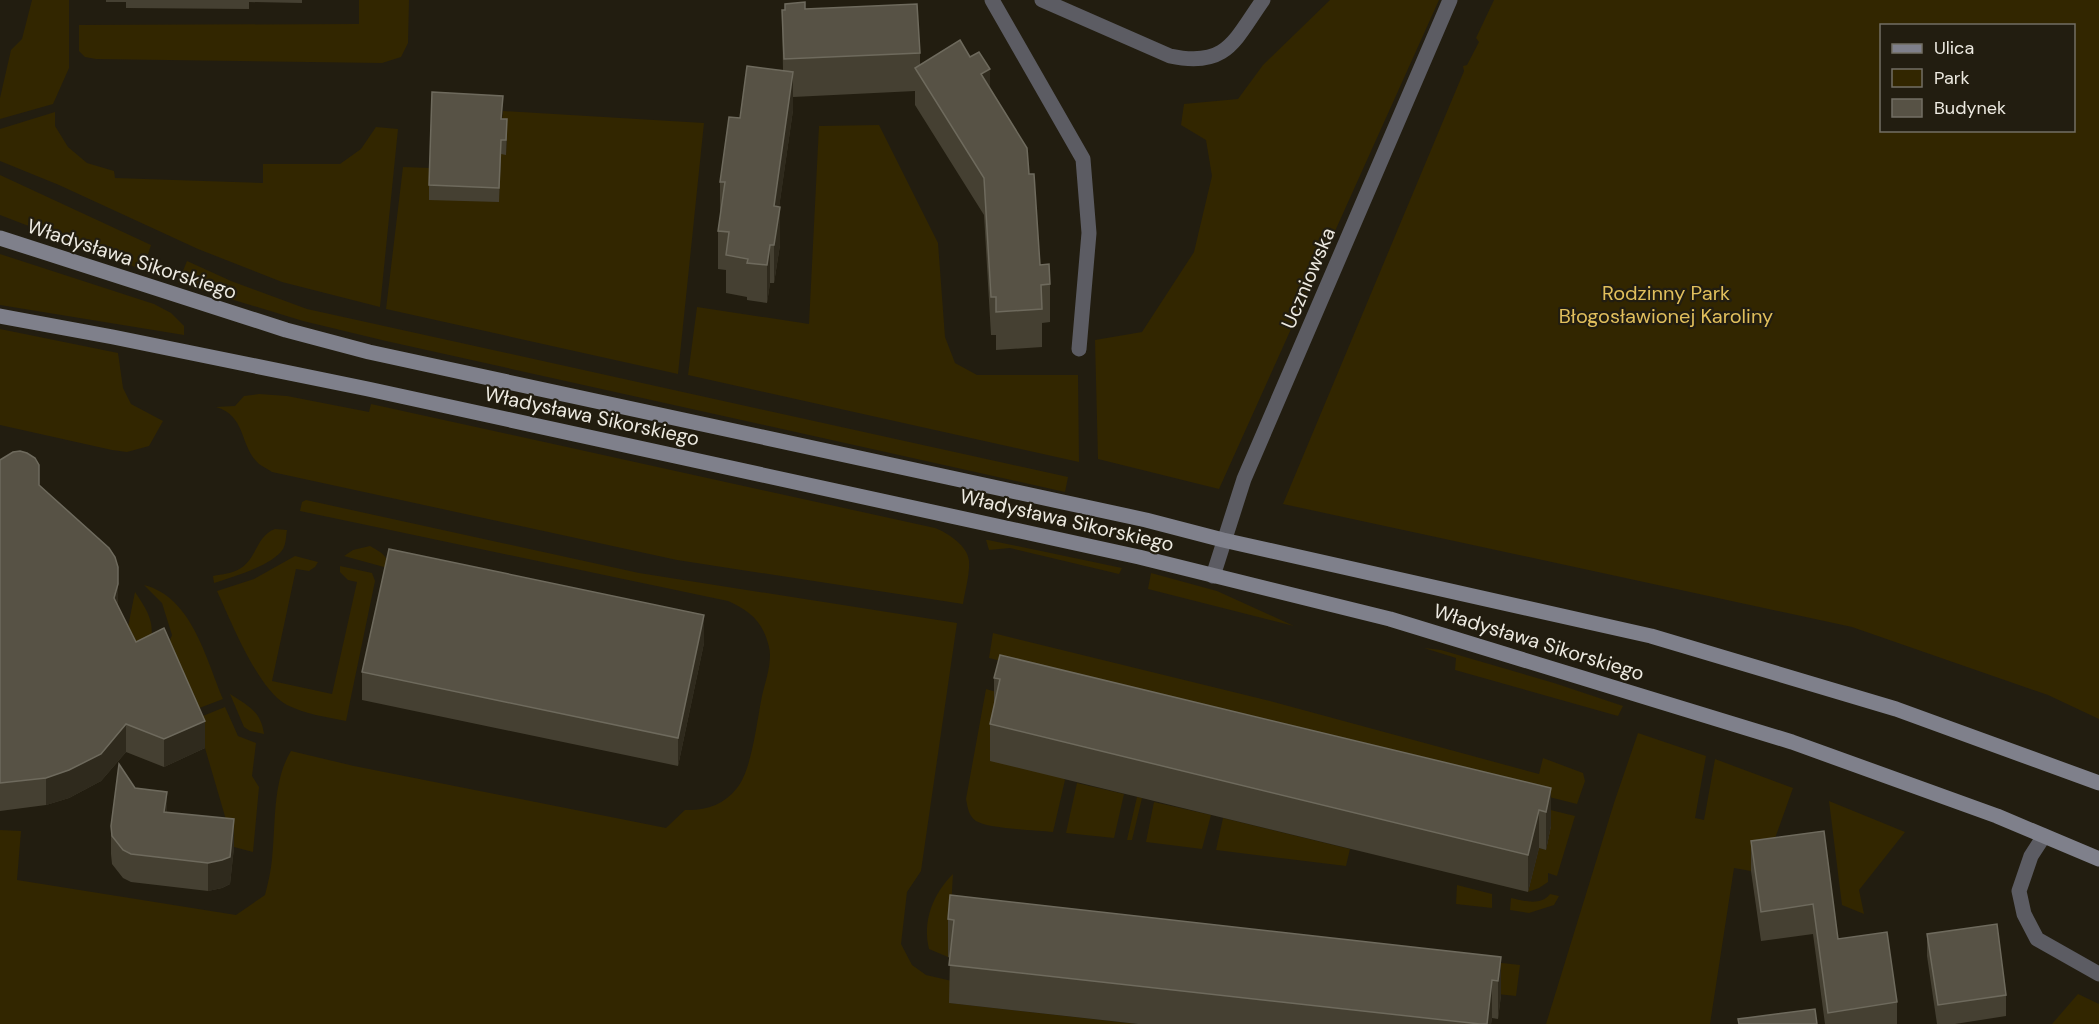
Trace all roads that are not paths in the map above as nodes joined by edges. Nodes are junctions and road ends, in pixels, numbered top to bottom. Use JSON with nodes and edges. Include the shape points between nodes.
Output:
{"nodes":[{"id":1,"x":992,"y":0,"type":"edge"},
{"id":2,"x":1042,"y":0,"type":"edge"},
{"id":3,"x":1263,"y":0,"type":"edge"},
{"id":4,"x":1450,"y":0,"type":"edge"},
{"id":5,"x":0,"y":238,"type":"edge"},
{"id":6,"x":0,"y":316,"type":"edge"},
{"id":7,"x":1079,"y":350,"type":"dead end"},
{"id":8,"x":1223,"y":540,"type":"junction"},
{"id":9,"x":1213,"y":576,"type":"junction"},
{"id":10,"x":2099,"y":783,"type":"edge"},
{"id":11,"x":2044,"y":836,"type":"junction"},
{"id":12,"x":2099,"y":860,"type":"edge"},
{"id":13,"x":2099,"y":974,"type":"edge"}],
"edges":[{"from":1,"to":7,"type":"street","via":[[1083,159],[1089,232]]},
{"from":2,"to":3,"type":"street","via":[[1190,61],[1223,53]]},
{"from":4,"to":8,"type":"street","name":"Uczniowska","via":[[1244,479]]},
{"from":5,"to":8,"type":"street","name":"Władysława Sikorskiego","via":[[264,323],[369,352]]},
{"from":6,"to":9,"type":"street","name":"Władysława Sikorskiego","via":[[379,391]]},
{"from":8,"to":9,"type":"street","name":"Uczniowska"},
{"from":8,"to":10,"type":"street","name":"Władysława Sikorskiego","via":[[1651,636],[1896,709]]},
{"from":9,"to":11,"type":"street","name":"Władysława Sikorskiego","via":[[1389,619],[1781,739]]},
{"from":11,"to":12,"type":"street","name":"Władysława Sikorskiego"},
{"from":11,"to":13,"type":"street","via":[[2031,856],[2019,891],[2025,914],[2037,939]]}]}
